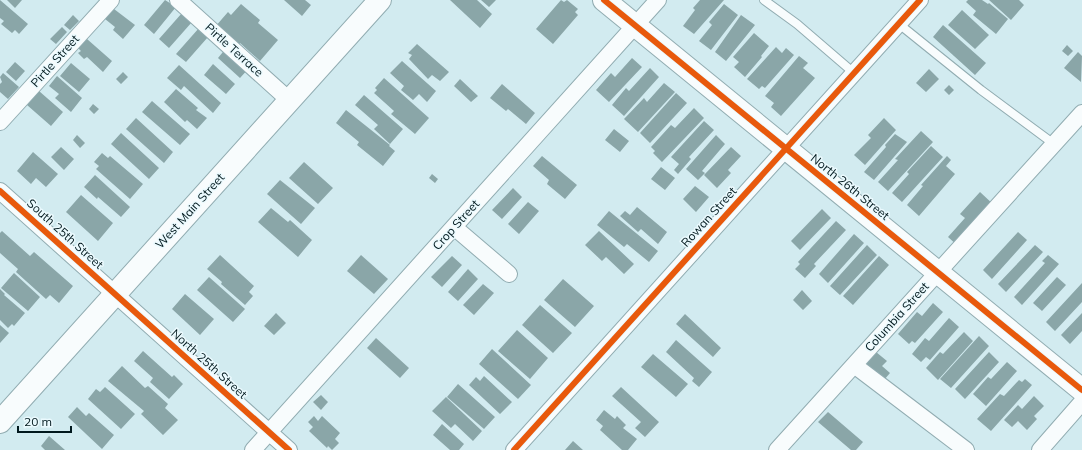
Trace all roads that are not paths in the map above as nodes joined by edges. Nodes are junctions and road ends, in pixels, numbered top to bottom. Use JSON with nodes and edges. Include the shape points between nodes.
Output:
{"nodes":[{"id":1,"x":111,"y":0,"type":"edge"},
{"id":2,"x":178,"y":0,"type":"edge"},
{"id":3,"x":380,"y":0,"type":"edge"},
{"id":4,"x":604,"y":0,"type":"edge"},
{"id":5,"x":658,"y":0,"type":"edge"},
{"id":6,"x":764,"y":0,"type":"edge"},
{"id":7,"x":920,"y":0,"type":"edge"},
{"id":8,"x":899,"y":24,"type":"junction"},
{"id":9,"x":636,"y":25,"type":"junction"},
{"id":10,"x":854,"y":74,"type":"junction"},
{"id":11,"x":289,"y":100,"type":"junction"},
{"id":12,"x":1082,"y":113,"type":"edge"},
{"id":13,"x":0,"y":122,"type":"edge"},
{"id":14,"x":1054,"y":144,"type":"junction"},
{"id":15,"x":786,"y":149,"type":"junction"},
{"id":16,"x":0,"y":191,"type":"edge"},
{"id":17,"x":454,"y":227,"type":"junction"},
{"id":18,"x":937,"y":272,"type":"junction"},
{"id":19,"x":509,"y":274,"type":"dead end"},
{"id":20,"x":115,"y":294,"type":"junction"},
{"id":21,"x":854,"y":365,"type":"junction"},
{"id":22,"x":1082,"y":390,"type":"edge"},
{"id":23,"x":1082,"y":402,"type":"edge"},
{"id":24,"x":0,"y":422,"type":"edge"},
{"id":25,"x":269,"y":432,"type":"junction"},
{"id":26,"x":253,"y":450,"type":"edge"},
{"id":27,"x":288,"y":450,"type":"edge"},
{"id":28,"x":514,"y":450,"type":"edge"},
{"id":29,"x":777,"y":450,"type":"edge"},
{"id":30,"x":966,"y":450,"type":"edge"},
{"id":31,"x":1040,"y":450,"type":"edge"}],
"edges":[{"from":1,"to":13,"type":"street","name":"Pirtle Street"},
{"from":2,"to":11,"type":"street","name":"Pirtle Terrace"},
{"from":3,"to":11,"type":"street","name":"West Main Street"},
{"from":4,"to":9,"type":"street","name":"North 26th Street"},
{"from":5,"to":9,"type":"street","name":"Crop Street"},
{"from":6,"to":10,"type":"lane","via":[[797,24]]},
{"from":7,"to":8,"type":"street","name":"Rowan Street"},
{"from":8,"to":10,"type":"street","name":"Rowan Street"},
{"from":8,"to":14,"type":"lane"},
{"from":9,"to":15,"type":"street","name":"North 26th Street"},
{"from":9,"to":17,"type":"street","name":"Crop Street"},
{"from":10,"to":15,"type":"street","name":"Rowan Street"},
{"from":11,"to":20,"type":"street","name":"West Main Street"},
{"from":12,"to":14,"type":"street","name":"Columbia Street"},
{"from":14,"to":18,"type":"street","name":"Columbia Street"},
{"from":15,"to":18,"type":"street","name":"North 26th Street"},
{"from":15,"to":28,"type":"street","name":"Rowan Street"},
{"from":16,"to":20,"type":"street","name":"South 25th Street"},
{"from":17,"to":19,"type":"street"},
{"from":17,"to":25,"type":"street","name":"Crop Street"},
{"from":18,"to":21,"type":"street","name":"Columbia Street"},
{"from":18,"to":22,"type":"street","name":"North 26th Street"},
{"from":20,"to":24,"type":"street","name":"West Main Street"},
{"from":20,"to":25,"type":"street","name":"North 25th Street"},
{"from":21,"to":29,"type":"street","name":"Columbia Street"},
{"from":21,"to":30,"type":"street"},
{"from":23,"to":31,"type":"street"},
{"from":25,"to":26,"type":"street","name":"Crop Street"},
{"from":25,"to":27,"type":"street","name":"North 25th Street"}]}
